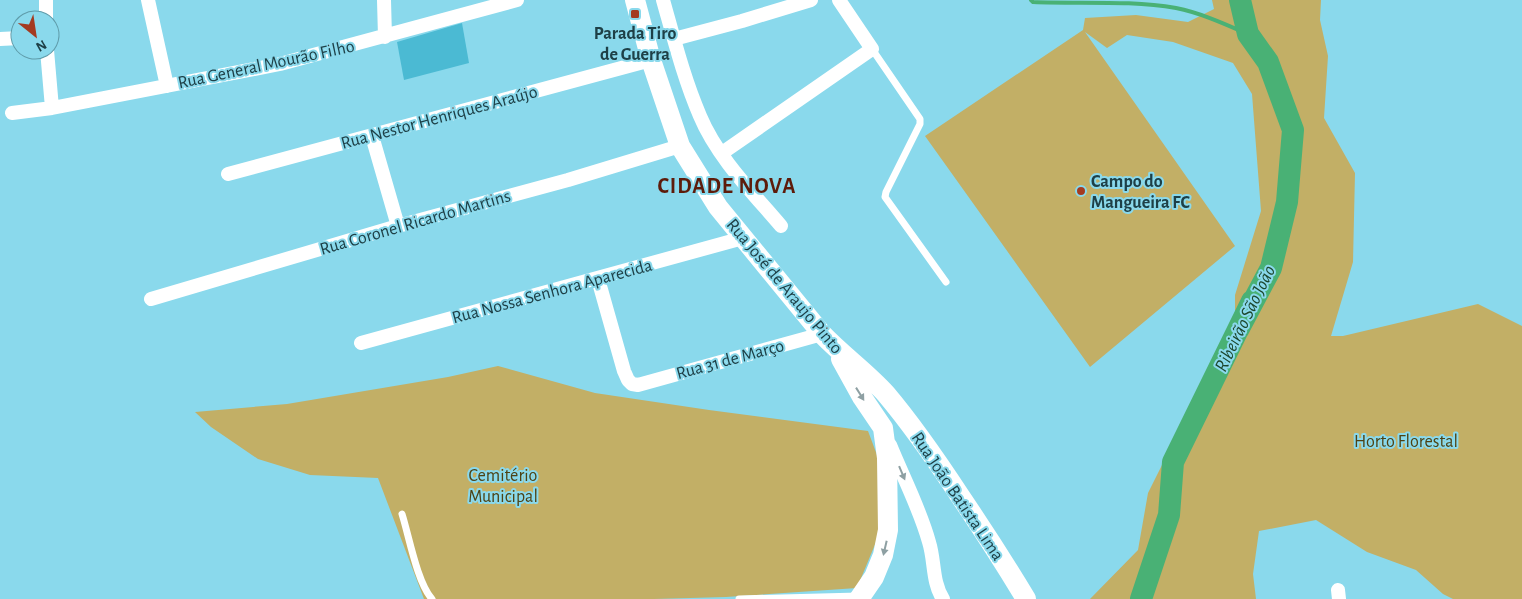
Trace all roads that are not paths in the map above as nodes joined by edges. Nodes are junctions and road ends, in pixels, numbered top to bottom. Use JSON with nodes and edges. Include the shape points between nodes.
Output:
{"nodes":[{"id":1,"x":148,"y":0,"type":"edge"},
{"id":2,"x":384,"y":0,"type":"edge"},
{"id":3,"x":517,"y":0,"type":"edge"},
{"id":4,"x":635,"y":0,"type":"edge"},
{"id":5,"x":663,"y":0,"type":"edge"},
{"id":6,"x":811,"y":0,"type":"edge"},
{"id":7,"x":840,"y":1,"type":"edge"},
{"id":8,"x":385,"y":37,"type":"junction"},
{"id":9,"x":674,"y":38,"type":"junction"},
{"id":10,"x":872,"y":49,"type":"junction"},
{"id":11,"x":48,"y":60,"type":"edge"},
{"id":12,"x":651,"y":60,"type":"junction"},
{"id":13,"x":167,"y":86,"type":"junction"},
{"id":14,"x":52,"y":108,"type":"junction"},
{"id":15,"x":12,"y":113,"type":"dead end"},
{"id":16,"x":372,"y":136,"type":"junction"},
{"id":17,"x":680,"y":146,"type":"junction"},
{"id":18,"x":722,"y":154,"type":"junction"},
{"id":19,"x":228,"y":174,"type":"dead end"},
{"id":20,"x":398,"y":226,"type":"junction"},
{"id":21,"x":781,"y":226,"type":"dead end"},
{"id":22,"x":743,"y":238,"type":"junction"},
{"id":23,"x":598,"y":279,"type":"junction"},
{"id":24,"x":946,"y":282,"type":"dead end"},
{"id":25,"x":151,"y":299,"type":"dead end"},
{"id":26,"x":822,"y":334,"type":"junction"},
{"id":27,"x":361,"y":342,"type":"dead end"},
{"id":28,"x":837,"y":350,"type":"junction"},
{"id":29,"x":886,"y":395,"type":"joint"},
{"id":30,"x":883,"y":428,"type":"junction"},
{"id":31,"x":402,"y":514,"type":"dead end"},
{"id":32,"x":861,"y":597,"type":"edge"},
{"id":33,"x":432,"y":599,"type":"edge"},
{"id":34,"x":739,"y":599,"type":"edge"},
{"id":35,"x":943,"y":599,"type":"edge"},
{"id":36,"x":1026,"y":599,"type":"edge"}],
"edges":[{"from":1,"to":13,"type":"street"},
{"from":2,"to":8,"type":"street"},
{"from":3,"to":8,"type":"street","name":"Rua General Mourão Filho"},
{"from":4,"to":12,"type":"main road","name":"Rua José de Araujo Pinto"},
{"from":5,"to":9,"type":"street","name":"Rua José de Araujo Pinto"},
{"from":6,"to":9,"type":"street"},
{"from":7,"to":10,"type":"street"},
{"from":8,"to":13,"type":"street","name":"Rua General Mourão Filho","via":[[280,64]]},
{"from":9,"to":18,"type":"street","name":"Rua José de Araujo Pinto","via":[[700,117]]},
{"from":10,"to":18,"type":"street"},
{"from":10,"to":24,"type":"lane","via":[[920,119],[885,197]]},
{"from":11,"to":14,"type":"street"},
{"from":12,"to":16,"type":"street","name":"Rua Nestor Henriques Araújo"},
{"from":12,"to":17,"type":"main road","name":"Rua José de Araujo Pinto"},
{"from":13,"to":14,"type":"street","name":"Rua General Mourão Filho"},
{"from":14,"to":15,"type":"street","name":"Rua General Mourão Filho"},
{"from":16,"to":19,"type":"street","name":"Rua Nestor Henriques Araújo"},
{"from":16,"to":20,"type":"street"},
{"from":17,"to":20,"type":"street","name":"Rua Coronel Ricardo Martins"},
{"from":17,"to":22,"type":"main road","name":"Rua José de Araujo Pinto","via":[[718,207]]},
{"from":18,"to":21,"type":"street","name":"Rua José de Araujo Pinto"},
{"from":20,"to":25,"type":"street","name":"Rua Coronel Ricardo Martins"},
{"from":22,"to":23,"type":"street","name":"Rua Nossa Senhora Aparecida"},
{"from":22,"to":26,"type":"main road","name":"Rua José de Araujo Pinto"},
{"from":23,"to":26,"type":"street","name":"Rua 31 de Março","via":[[624,371],[632,384]]},
{"from":23,"to":27,"type":"street","name":"Rua Nossa Senhora Aparecida"},
{"from":26,"to":28,"type":"main road","name":"Rua José de Araujo Pinto"},
{"from":28,"to":29,"type":"main road","name":"Rua José de Araujo Pinto"},
{"from":28,"to":30,"type":"main road","one_way":true},
{"from":29,"to":36,"type":"main road","name":"Rua João Batista Lima","via":[[930,451]]},
{"from":30,"to":32,"type":"main road","one_way":true,"via":[[888,458],[888,530],[883,555]]},
{"from":30,"to":35,"type":"street","one_way":true,"via":[[925,528],[935,581]]},
{"from":31,"to":33,"type":"lane","via":[[420,576]]},
{"from":32,"to":34,"type":"lane"}]}
